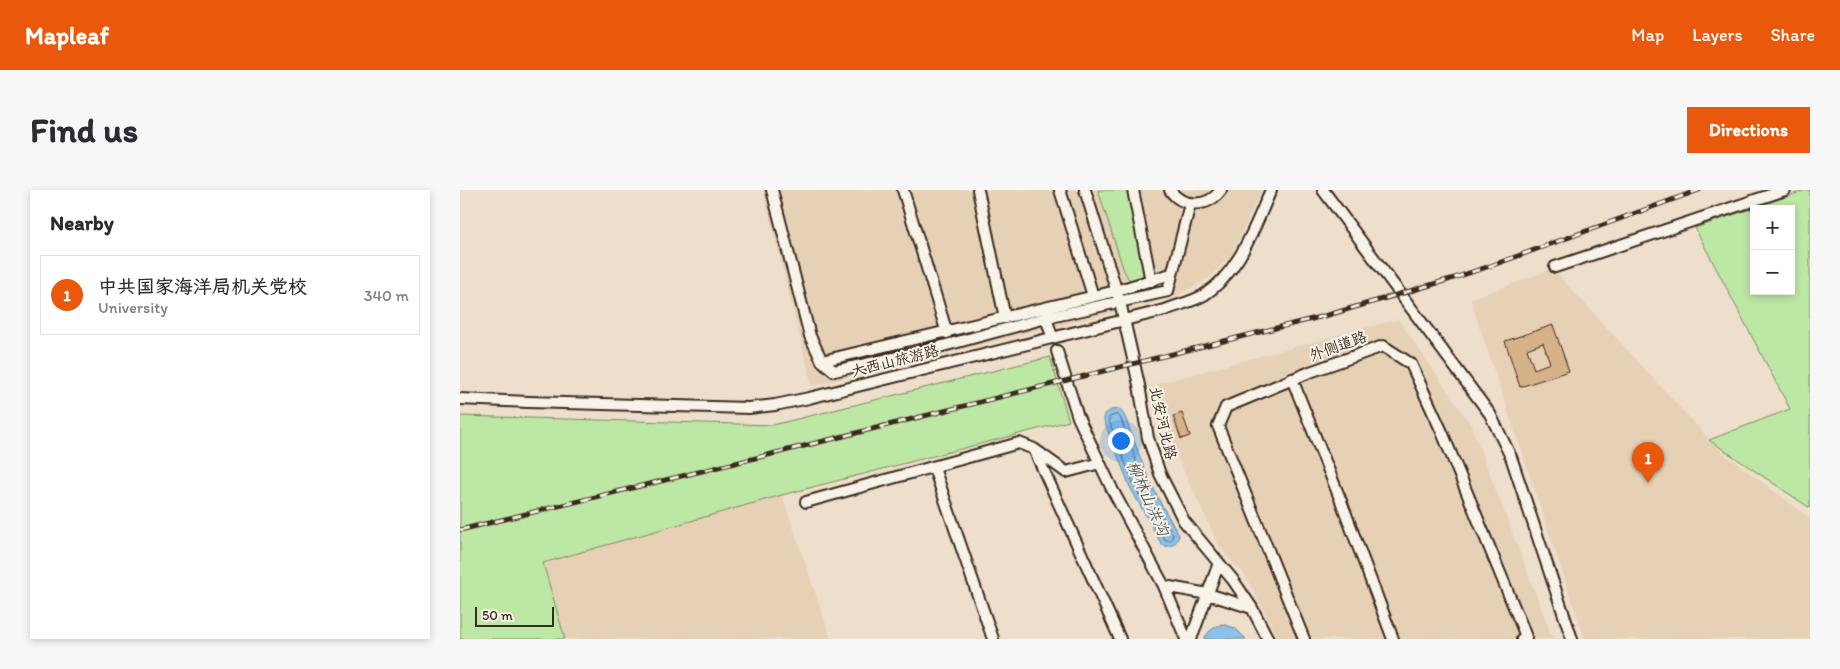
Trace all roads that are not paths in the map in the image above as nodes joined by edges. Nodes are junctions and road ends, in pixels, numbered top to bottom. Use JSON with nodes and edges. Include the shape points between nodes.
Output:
{"nodes":[{"id":1,"x":772,"y":190,"type":"edge"},
{"id":2,"x":903,"y":190,"type":"edge"},
{"id":3,"x":978,"y":190,"type":"edge"},
{"id":4,"x":1060,"y":190,"type":"edge"},
{"id":5,"x":1085,"y":190,"type":"edge"},
{"id":6,"x":1132,"y":190,"type":"edge"},
{"id":7,"x":1170,"y":190,"type":"edge"},
{"id":8,"x":1220,"y":190,"type":"edge"},
{"id":9,"x":1271,"y":190,"type":"edge"},
{"id":10,"x":1323,"y":190,"type":"edge"},
{"id":11,"x":1785,"y":190,"type":"edge"},
{"id":12,"x":1190,"y":204,"type":"junction"},
{"id":13,"x":1555,"y":267,"type":"dead end"},
{"id":14,"x":1171,"y":274,"type":"junction"},
{"id":15,"x":1151,"y":281,"type":"junction"},
{"id":16,"x":1093,"y":296,"type":"junction"},
{"id":17,"x":1118,"y":297,"type":"junction"},
{"id":18,"x":1005,"y":318,"type":"junction"},
{"id":19,"x":1046,"y":318,"type":"junction"},
{"id":20,"x":1124,"y":320,"type":"junction"},
{"id":21,"x":947,"y":333,"type":"junction"},
{"id":22,"x":1051,"y":334,"type":"dead end"},
{"id":23,"x":1057,"y":352,"type":"dead end"},
{"id":24,"x":822,"y":361,"type":"junction"},
{"id":25,"x":1292,"y":379,"type":"junction"},
{"id":26,"x":460,"y":399,"type":"edge"},
{"id":27,"x":1034,"y":449,"type":"junction"},
{"id":28,"x":1100,"y":464,"type":"junction"},
{"id":29,"x":934,"y":468,"type":"junction"},
{"id":30,"x":806,"y":502,"type":"dead end"},
{"id":31,"x":1219,"y":564,"type":"junction"},
{"id":32,"x":1164,"y":586,"type":"junction"},
{"id":33,"x":1208,"y":594,"type":"junction"},
{"id":34,"x":1252,"y":608,"type":"junction"},
{"id":35,"x":993,"y":639,"type":"edge"},
{"id":36,"x":1120,"y":639,"type":"edge"},
{"id":37,"x":1186,"y":639,"type":"edge"},
{"id":38,"x":1192,"y":639,"type":"edge"},
{"id":39,"x":1268,"y":639,"type":"edge"},
{"id":40,"x":1304,"y":639,"type":"edge"},
{"id":41,"x":1393,"y":639,"type":"edge"},
{"id":42,"x":1522,"y":639,"type":"edge"},
{"id":43,"x":1572,"y":639,"type":"edge"}],
"edges":[{"from":1,"to":24,"type":"street","via":[[810,336]]},
{"from":2,"to":21,"type":"street"},
{"from":3,"to":18,"type":"street"},
{"from":4,"to":16,"type":"street"},
{"from":5,"to":17,"type":"street","name":"北安河北路"},
{"from":6,"to":15,"type":"street"},
{"from":7,"to":12,"type":"street"},
{"from":8,"to":12,"type":"street","via":[[1210,201]]},
{"from":9,"to":20,"type":"street","name":"大西山旅游路","via":[[1240,257],[1223,280],[1203,296]]},
{"from":10,"to":43,"type":"street","via":[[1490,414],[1511,457]]},
{"from":11,"to":13,"type":"street"},
{"from":12,"to":14,"type":"street"},
{"from":14,"to":15,"type":"street"},
{"from":14,"to":17,"type":"street","via":[[1168,290]]},
{"from":15,"to":17,"type":"street"},
{"from":16,"to":17,"type":"street"},
{"from":16,"to":18,"type":"street"},
{"from":17,"to":19,"type":"street"},
{"from":17,"to":20,"type":"street","name":"北安河北路"},
{"from":18,"to":21,"type":"street"},
{"from":19,"to":22,"type":"street"},
{"from":19,"to":24,"type":"street","via":[[917,353],[834,371]]},
{"from":20,"to":26,"type":"street","name":"大西山旅游路","via":[[775,405],[731,407]]},
{"from":20,"to":31,"type":"street","name":"北安河北路","via":[[1140,385],[1148,438],[1160,474],[1184,521]]},
{"from":21,"to":24,"type":"street"},
{"from":23,"to":28,"type":"street","via":[[1078,417]]},
{"from":25,"to":40,"type":"street","name":"外侧道路","via":[[1226,406],[1218,426]]},
{"from":25,"to":41,"type":"street"},
{"from":25,"to":42,"type":"street","name":"外侧道路","via":[[1383,346],[1411,364],[1521,624],[1526,637]]},
{"from":27,"to":28,"type":"street","via":[[1066,472]]},
{"from":27,"to":29,"type":"street","via":[[1019,443]]},
{"from":27,"to":36,"type":"street"},
{"from":28,"to":32,"type":"street"},
{"from":29,"to":30,"type":"street"},
{"from":29,"to":35,"type":"street"},
{"from":31,"to":33,"type":"street"},
{"from":31,"to":34,"type":"street","name":"北安河北路"},
{"from":32,"to":33,"type":"street"},
{"from":32,"to":37,"type":"street"},
{"from":33,"to":34,"type":"street"},
{"from":33,"to":38,"type":"street"},
{"from":34,"to":39,"type":"street","name":"北安河北路"}]}
